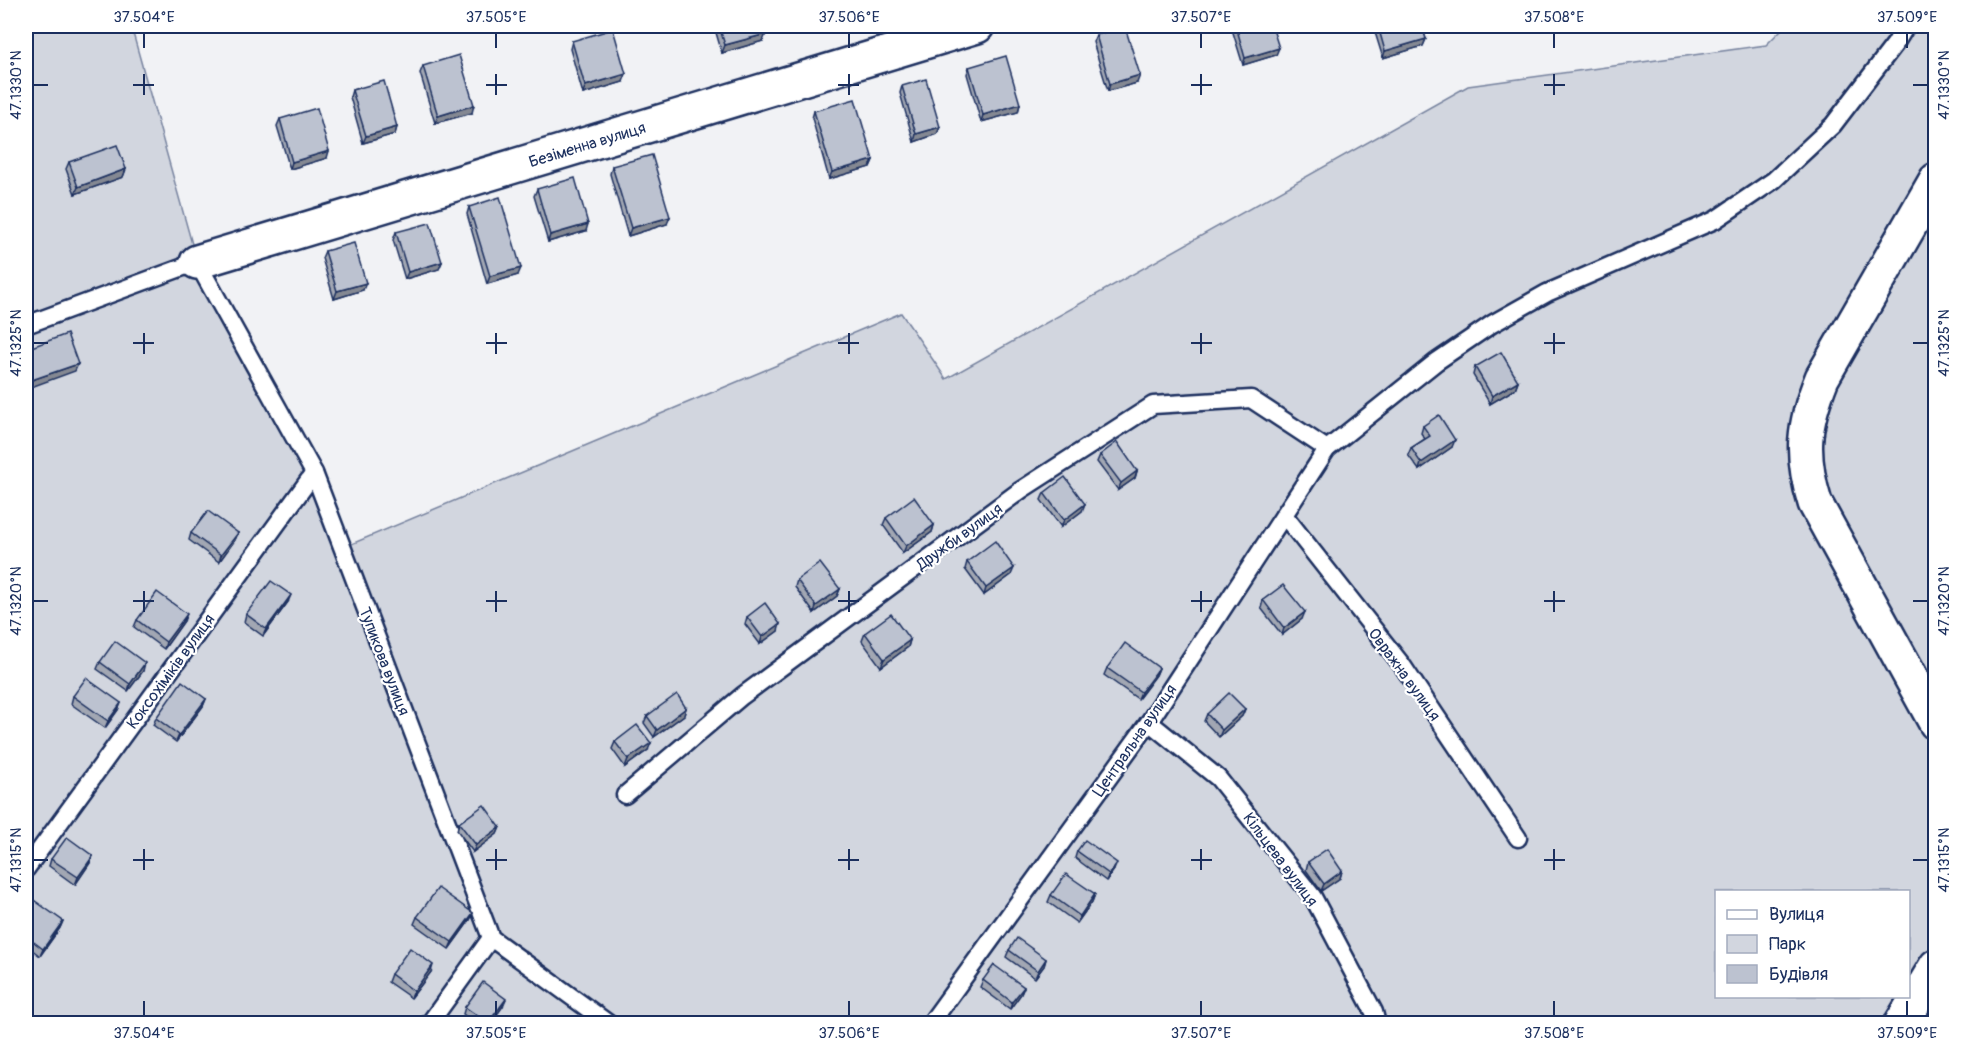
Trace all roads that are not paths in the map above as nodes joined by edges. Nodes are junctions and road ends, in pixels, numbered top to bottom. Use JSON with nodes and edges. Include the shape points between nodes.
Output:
{"nodes":[{"id":1,"x":977,"y":26,"type":"edge"},
{"id":2,"x":1905,"y":26,"type":"edge"},
{"id":3,"x":1935,"y":180,"type":"edge"},
{"id":4,"x":197,"y":262,"type":"junction"},
{"id":5,"x":26,"y":325,"type":"edge"},
{"id":6,"x":1327,"y":450,"type":"junction"},
{"id":7,"x":314,"y":473,"type":"junction"},
{"id":8,"x":1284,"y":515,"type":"junction"},
{"id":9,"x":1149,"y":722,"type":"junction"},
{"id":10,"x":1935,"y":723,"type":"edge"},
{"id":11,"x":625,"y":795,"type":"dead end"},
{"id":12,"x":1518,"y":838,"type":"dead end"},
{"id":13,"x":26,"y":869,"type":"edge"},
{"id":14,"x":491,"y":938,"type":"junction"},
{"id":15,"x":1935,"y":966,"type":"edge"},
{"id":16,"x":429,"y":1023,"type":"edge"},
{"id":17,"x":609,"y":1023,"type":"edge"},
{"id":18,"x":930,"y":1023,"type":"edge"},
{"id":19,"x":1377,"y":1023,"type":"edge"},
{"id":20,"x":1900,"y":1023,"type":"edge"}],
"edges":[{"from":1,"to":4,"type":"street","name":"Безіменна вулиця"},
{"from":2,"to":6,"type":"lane","name":"Центральна вулиця","via":[[1833,125],[1774,180],[1715,220],[1547,293],[1492,324],[1436,362]]},
{"from":3,"to":10,"type":"street","via":[[1822,378],[1811,406],[1805,441],[1805,471],[1815,503]]},
{"from":4,"to":5,"type":"lane"},
{"from":4,"to":7,"type":"lane","name":"Тупикова вулиця"},
{"from":6,"to":8,"type":"lane","name":"Центральна вулиця"},
{"from":6,"to":11,"type":"lane","name":"Дружби вулиця","via":[[1251,399],[1153,405],[1021,490],[742,696]]},
{"from":7,"to":13,"type":"lane","name":"Коксохіміків вулиця"},
{"from":7,"to":14,"type":"lane","name":"Тупикова вулиця"},
{"from":8,"to":9,"type":"lane","name":"Центральна вулиця"},
{"from":8,"to":12,"type":"lane","name":"Овражна вулиця","via":[[1402,665]]},
{"from":9,"to":18,"type":"lane","name":"Центральна вулиця"},
{"from":9,"to":19,"type":"lane","name":"Кільцева вулиця","via":[[1218,778],[1313,897]]},
{"from":14,"to":16,"type":"lane"},
{"from":14,"to":17,"type":"lane"},
{"from":15,"to":20,"type":"street"}]}
